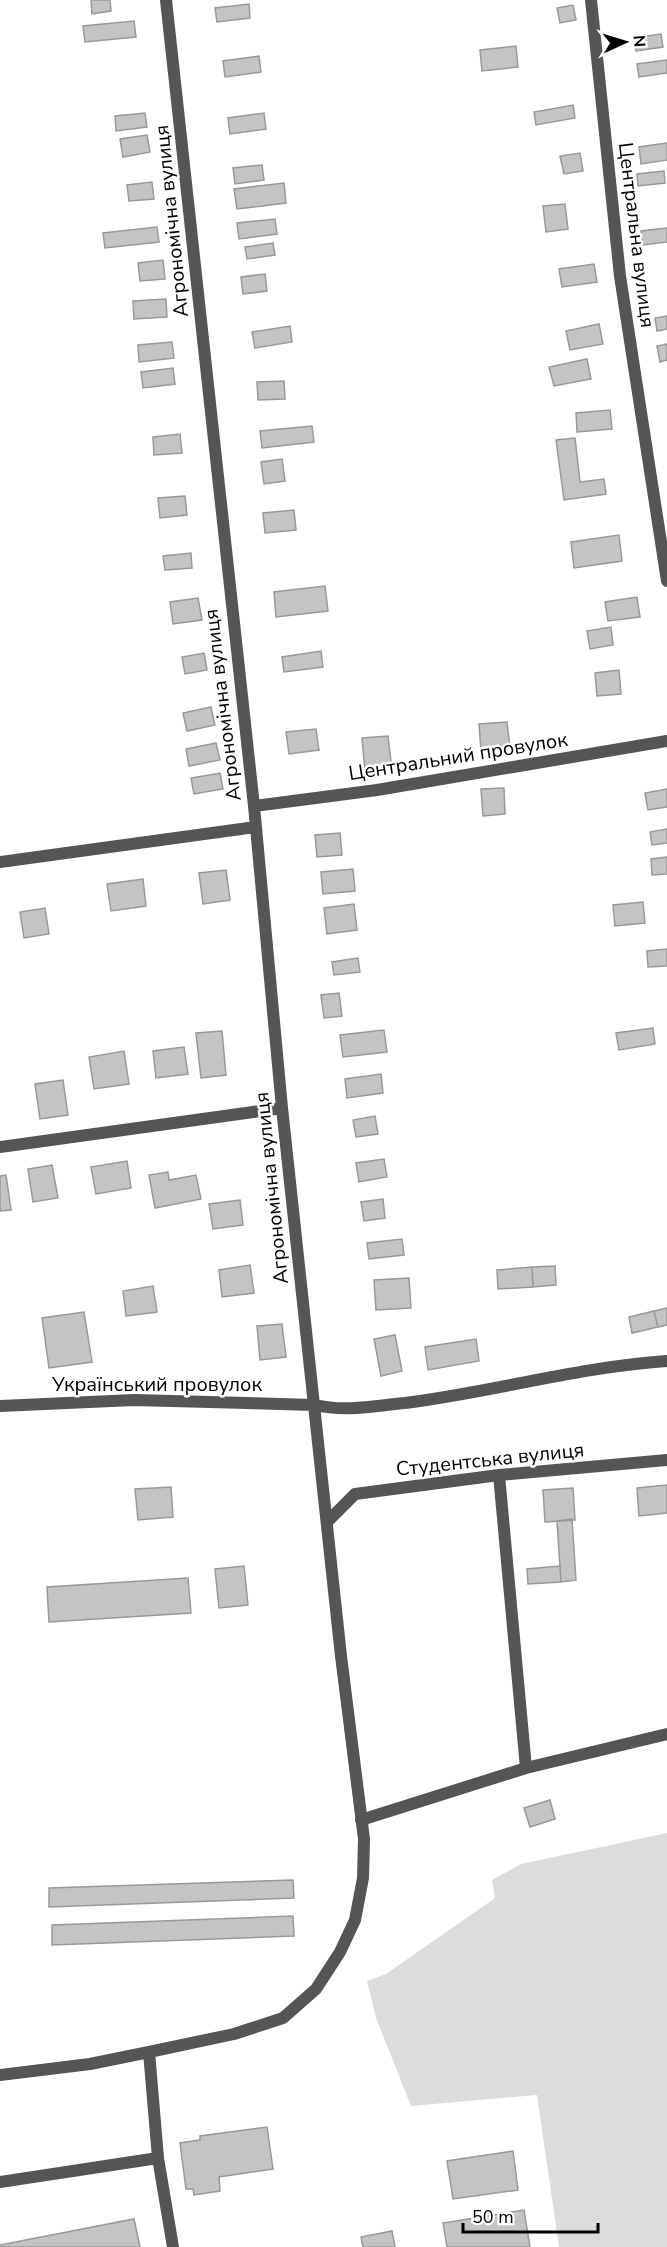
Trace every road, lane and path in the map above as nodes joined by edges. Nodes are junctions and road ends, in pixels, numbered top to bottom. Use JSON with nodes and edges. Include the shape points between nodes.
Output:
{"nodes":[{"id":1,"x":166,"y":0,"type":"edge"},
{"id":2,"x":591,"y":0,"type":"edge"},
{"id":3,"x":667,"y":581,"type":"edge"},
{"id":4,"x":667,"y":741,"type":"edge"},
{"id":5,"x":254,"y":806,"type":"junction"},
{"id":6,"x":256,"y":827,"type":"junction"},
{"id":7,"x":0,"y":862,"type":"edge"},
{"id":8,"x":282,"y":1108,"type":"junction"},
{"id":9,"x":0,"y":1147,"type":"edge"},
{"id":10,"x":667,"y":1361,"type":"edge"},
{"id":11,"x":315,"y":1405,"type":"junction"},
{"id":12,"x":0,"y":1406,"type":"edge"},
{"id":13,"x":667,"y":1460,"type":"edge"},
{"id":14,"x":499,"y":1475,"type":"junction"},
{"id":15,"x":328,"y":1521,"type":"junction"},
{"id":16,"x":667,"y":1734,"type":"edge"},
{"id":17,"x":526,"y":1768,"type":"junction"},
{"id":18,"x":361,"y":1820,"type":"junction"},
{"id":19,"x":149,"y":2052,"type":"junction"},
{"id":20,"x":0,"y":2075,"type":"edge"},
{"id":21,"x":158,"y":2158,"type":"junction"},
{"id":22,"x":0,"y":2182,"type":"edge"},
{"id":23,"x":173,"y":2247,"type":"edge"}],
"edges":[{"from":1,"to":5,"type":"street","name":"Агрономічна вулиця"},
{"from":2,"to":3,"type":"street","name":"Центральна вулиця","via":[[620,276]]},
{"from":4,"to":5,"type":"street","name":"Центральний провулок","via":[[377,790]]},
{"from":5,"to":6,"type":"street","name":"Агрономічна вулиця"},
{"from":6,"to":7,"type":"street"},
{"from":6,"to":8,"type":"street","name":"Агрономічна вулиця"},
{"from":8,"to":9,"type":"street"},
{"from":8,"to":11,"type":"street","name":"Агрономічна вулиця"},
{"from":10,"to":11,"type":"street","name":"Український провулок","via":[[585,1371],[453,1397],[339,1411]]},
{"from":11,"to":12,"type":"street","name":"Український провулок","via":[[134,1400]]},
{"from":11,"to":15,"type":"street","name":"Агрономічна вулиця"},
{"from":13,"to":14,"type":"street","name":"Студентська вулиця"},
{"from":14,"to":15,"type":"street","name":"Студентська вулиця","via":[[355,1494]]},
{"from":14,"to":17,"type":"street"},
{"from":15,"to":18,"type":"street","name":"Агрономічна вулиця"},
{"from":16,"to":17,"type":"street"},
{"from":17,"to":18,"type":"street"},
{"from":18,"to":19,"type":"street","name":"Агрономічна вулиця","via":[[363,1878],[355,1920],[316,1989],[283,2018],[234,2034]]},
{"from":19,"to":20,"type":"street","name":"Агрономічна вулиця"},
{"from":19,"to":21,"type":"street"},
{"from":21,"to":22,"type":"street"},
{"from":21,"to":23,"type":"street"}]}
